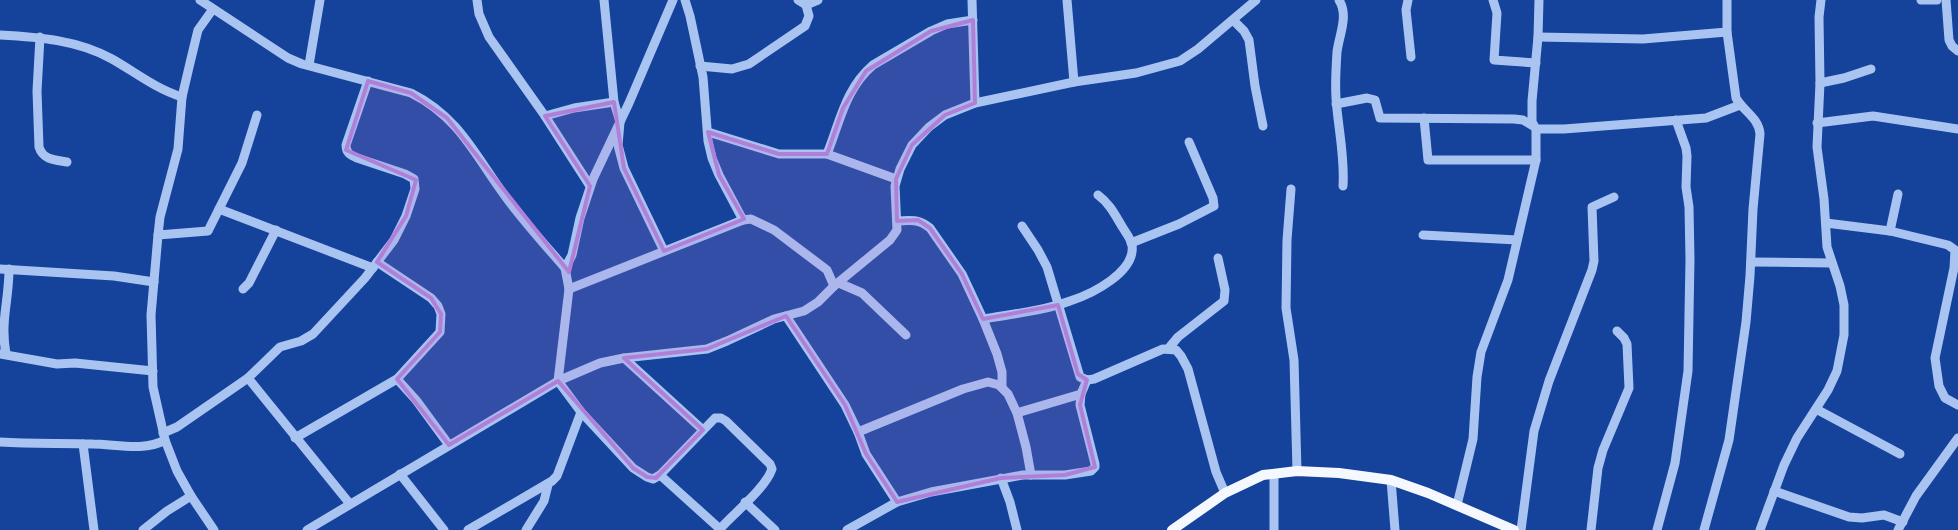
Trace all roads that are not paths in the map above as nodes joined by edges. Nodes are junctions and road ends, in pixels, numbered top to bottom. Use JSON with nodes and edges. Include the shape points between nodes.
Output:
{"nodes":[{"id":1,"x":200,"y":0,"type":"edge"},
{"id":2,"x":320,"y":0,"type":"edge"},
{"id":3,"x":477,"y":0,"type":"edge"},
{"id":4,"x":604,"y":0,"type":"edge"},
{"id":5,"x":673,"y":0,"type":"edge"},
{"id":6,"x":685,"y":0,"type":"edge"},
{"id":7,"x":818,"y":0,"type":"edge"},
{"id":8,"x":972,"y":0,"type":"edge"},
{"id":9,"x":1069,"y":0,"type":"edge"},
{"id":10,"x":1256,"y":0,"type":"edge"},
{"id":11,"x":1339,"y":0,"type":"edge"},
{"id":12,"x":1408,"y":0,"type":"edge"},
{"id":13,"x":1493,"y":0,"type":"edge"},
{"id":14,"x":1539,"y":0,"type":"edge"},
{"id":15,"x":1727,"y":0,"type":"edge"},
{"id":16,"x":1821,"y":0,"type":"edge"},
{"id":17,"x":1922,"y":0,"type":"edge"},
{"id":18,"x":1937,"y":0,"type":"edge"},
{"id":19,"x":1946,"y":0,"type":"edge"},
{"id":20,"x":802,"y":2,"type":"edge"},
{"id":21,"x":213,"y":8,"type":"junction"},
{"id":22,"x":973,"y":20,"type":"junction"},
{"id":23,"x":1233,"y":20,"type":"junction"},
{"id":24,"x":1727,"y":32,"type":"junction"},
{"id":25,"x":0,"y":35,"type":"edge"},
{"id":26,"x":1538,"y":37,"type":"junction"},
{"id":27,"x":40,"y":38,"type":"junction"},
{"id":28,"x":1958,"y":51,"type":"edge"},
{"id":29,"x":1411,"y":57,"type":"dead end"},
{"id":30,"x":1536,"y":63,"type":"junction"},
{"id":31,"x":309,"y":65,"type":"junction"},
{"id":32,"x":700,"y":66,"type":"junction"},
{"id":33,"x":1871,"y":69,"type":"dead end"},
{"id":34,"x":368,"y":81,"type":"junction"},
{"id":35,"x":1074,"y":82,"type":"junction"},
{"id":36,"x":1820,"y":83,"type":"junction"},
{"id":37,"x":182,"y":97,"type":"junction"},
{"id":38,"x":614,"y":102,"type":"junction"},
{"id":39,"x":976,"y":104,"type":"junction"},
{"id":40,"x":1336,"y":104,"type":"junction"},
{"id":41,"x":1740,"y":105,"type":"junction"},
{"id":42,"x":257,"y":115,"type":"dead end"},
{"id":43,"x":545,"y":116,"type":"junction"},
{"id":44,"x":1424,"y":118,"type":"junction"},
{"id":45,"x":1676,"y":120,"type":"junction"},
{"id":46,"x":620,"y":122,"type":"junction"},
{"id":47,"x":1817,"y":123,"type":"junction"},
{"id":48,"x":1263,"y":126,"type":"dead end"},
{"id":49,"x":1535,"y":128,"type":"junction"},
{"id":50,"x":1958,"y":129,"type":"edge"},
{"id":51,"x":708,"y":132,"type":"junction"},
{"id":52,"x":1188,"y":142,"type":"dead end"},
{"id":53,"x":827,"y":154,"type":"junction"},
{"id":54,"x":1536,"y":160,"type":"junction"},
{"id":55,"x":67,"y":162,"type":"dead end"},
{"id":56,"x":896,"y":179,"type":"junction"},
{"id":57,"x":590,"y":186,"type":"junction"},
{"id":58,"x":1343,"y":186,"type":"dead end"},
{"id":59,"x":1291,"y":189,"type":"dead end"},
{"id":60,"x":1898,"y":194,"type":"dead end"},
{"id":61,"x":1098,"y":195,"type":"dead end"},
{"id":62,"x":1614,"y":197,"type":"dead end"},
{"id":63,"x":219,"y":209,"type":"junction"},
{"id":64,"x":743,"y":220,"type":"junction"},
{"id":65,"x":897,"y":221,"type":"junction"},
{"id":66,"x":1826,"y":223,"type":"junction"},
{"id":67,"x":1022,"y":226,"type":"dead end"},
{"id":68,"x":276,"y":230,"type":"junction"},
{"id":69,"x":1890,"y":231,"type":"junction"},
{"id":70,"x":158,"y":235,"type":"junction"},
{"id":71,"x":1423,"y":235,"type":"dead end"},
{"id":72,"x":1517,"y":240,"type":"junction"},
{"id":73,"x":1131,"y":243,"type":"junction"},
{"id":74,"x":664,"y":251,"type":"junction"},
{"id":75,"x":1218,"y":258,"type":"dead end"},
{"id":76,"x":1751,"y":262,"type":"junction"},
{"id":77,"x":1832,"y":262,"type":"junction"},
{"id":78,"x":375,"y":265,"type":"junction"},
{"id":79,"x":566,"y":268,"type":"junction"},
{"id":80,"x":4,"y":269,"type":"edge"},
{"id":81,"x":154,"y":282,"type":"junction"},
{"id":82,"x":837,"y":284,"type":"junction"},
{"id":83,"x":243,"y":289,"type":"dead end"},
{"id":84,"x":569,"y":289,"type":"junction"},
{"id":85,"x":1058,"y":305,"type":"junction"},
{"id":86,"x":786,"y":316,"type":"junction"},
{"id":87,"x":983,"y":319,"type":"junction"},
{"id":88,"x":1617,"y":331,"type":"dead end"},
{"id":89,"x":906,"y":335,"type":"dead end"},
{"id":90,"x":1168,"y":349,"type":"junction"},
{"id":91,"x":3,"y":354,"type":"edge"},
{"id":92,"x":624,"y":358,"type":"junction"},
{"id":93,"x":153,"y":372,"type":"junction"},
{"id":94,"x":248,"y":378,"type":"junction"},
{"id":95,"x":397,"y":379,"type":"junction"},
{"id":96,"x":1087,"y":380,"type":"junction"},
{"id":97,"x":558,"y":381,"type":"junction"},
{"id":98,"x":1002,"y":386,"type":"junction"},
{"id":99,"x":1082,"y":394,"type":"junction"},
{"id":100,"x":1958,"y":405,"type":"edge"},
{"id":101,"x":1816,"y":409,"type":"junction"},
{"id":102,"x":582,"y":412,"type":"junction"},
{"id":103,"x":1017,"y":413,"type":"junction"},
{"id":104,"x":703,"y":430,"type":"junction"},
{"id":105,"x":858,"y":432,"type":"junction"},
{"id":106,"x":164,"y":436,"type":"junction"},
{"id":107,"x":295,"y":438,"type":"junction"},
{"id":108,"x":1958,"y":438,"type":"edge"},
{"id":109,"x":0,"y":442,"type":"edge"},
{"id":110,"x":83,"y":444,"type":"junction"},
{"id":111,"x":449,"y":445,"type":"junction"},
{"id":112,"x":1900,"y":454,"type":"dead end"},
{"id":113,"x":1296,"y":471,"type":"junction"},
{"id":114,"x":400,"y":474,"type":"junction"},
{"id":115,"x":1274,"y":474,"type":"junction"},
{"id":116,"x":660,"y":475,"type":"junction"},
{"id":117,"x":1031,"y":475,"type":"junction"},
{"id":118,"x":1000,"y":478,"type":"junction"},
{"id":119,"x":1391,"y":480,"type":"junction"},
{"id":120,"x":548,"y":485,"type":"junction"},
{"id":121,"x":1774,"y":491,"type":"junction"},
{"id":122,"x":1225,"y":493,"type":"junction"},
{"id":123,"x":191,"y":496,"type":"junction"},
{"id":124,"x":746,"y":502,"type":"junction"},
{"id":125,"x":897,"y":502,"type":"junction"},
{"id":126,"x":350,"y":504,"type":"junction"},
{"id":127,"x":1457,"y":505,"type":"junction"},
{"id":128,"x":1900,"y":526,"type":"edge"},
{"id":129,"x":94,"y":530,"type":"edge"},
{"id":130,"x":143,"y":530,"type":"edge"},
{"id":131,"x":214,"y":530,"type":"edge"},
{"id":132,"x":307,"y":530,"type":"edge"},
{"id":133,"x":444,"y":530,"type":"edge"},
{"id":134,"x":468,"y":530,"type":"edge"},
{"id":135,"x":526,"y":530,"type":"edge"},
{"id":136,"x":719,"y":530,"type":"edge"},
{"id":137,"x":775,"y":530,"type":"edge"},
{"id":138,"x":847,"y":530,"type":"edge"},
{"id":139,"x":1017,"y":530,"type":"edge"},
{"id":140,"x":1172,"y":530,"type":"edge"},
{"id":141,"x":1274,"y":530,"type":"edge"},
{"id":142,"x":1395,"y":530,"type":"edge"},
{"id":143,"x":1514,"y":530,"type":"edge"},
{"id":144,"x":1521,"y":530,"type":"edge"},
{"id":145,"x":1591,"y":530,"type":"edge"},
{"id":146,"x":1657,"y":530,"type":"edge"},
{"id":147,"x":1704,"y":530,"type":"edge"},
{"id":148,"x":1760,"y":530,"type":"edge"}],
"edges":[{"from":1,"to":21,"type":"street"},
{"from":2,"to":31,"type":"street"},
{"from":3,"to":43,"type":"street","via":[[489,37]]},
{"from":4,"to":38,"type":"street"},
{"from":5,"to":46,"type":"street"},
{"from":6,"to":32,"type":"street"},
{"from":7,"to":20,"type":"street"},
{"from":8,"to":22,"type":"street"},
{"from":9,"to":35,"type":"street"},
{"from":10,"to":23,"type":"street"},
{"from":11,"to":40,"type":"street","via":[[1343,18],[1336,66]]},
{"from":12,"to":29,"type":"street","via":[[1406,10]]},
{"from":13,"to":30,"type":"street","via":[[1498,14],[1494,60]]},
{"from":14,"to":26,"type":"street"},
{"from":15,"to":24,"type":"street"},
{"from":16,"to":36,"type":"street"},
{"from":17,"to":18,"type":"street"},
{"from":19,"to":28,"type":"street","via":[[1949,40]]},
{"from":20,"to":32,"type":"street","via":[[809,16],[805,26],[749,64],[732,68]]},
{"from":21,"to":31,"type":"street","via":[[288,58]]},
{"from":21,"to":37,"type":"street","via":[[198,30]]},
{"from":22,"to":39,"type":"street"},
{"from":22,"to":53,"type":"street","via":[[947,24],[931,31],[866,71],[842,108]]},
{"from":23,"to":35,"type":"street","via":[[1180,60],[1136,73]]},
{"from":23,"to":48,"type":"street","via":[[1249,40]]},
{"from":24,"to":26,"type":"street","via":[[1643,39]]},
{"from":24,"to":41,"type":"street","via":[[1736,98]]},
{"from":25,"to":27,"type":"street"},
{"from":26,"to":30,"type":"street"},
{"from":27,"to":37,"type":"street","via":[[86,47],[111,58],[166,92]]},
{"from":27,"to":55,"type":"street","via":[[40,154]]},
{"from":30,"to":49,"type":"street","via":[[1532,101]]},
{"from":31,"to":34,"type":"street"},
{"from":32,"to":51,"type":"street"},
{"from":33,"to":36,"type":"street"},
{"from":34,"to":78,"type":"street","via":[[346,150],[357,158],[405,174],[416,182],[402,224]]},
{"from":34,"to":79,"type":"street","via":[[411,93],[428,101],[447,118],[466,138],[508,200]]},
{"from":35,"to":39,"type":"street"},
{"from":36,"to":47,"type":"street"},
{"from":37,"to":70,"type":"street","via":[[178,149]]},
{"from":38,"to":43,"type":"street"},
{"from":38,"to":46,"type":"street"},
{"from":39,"to":56,"type":"street","via":[[945,114],[929,127],[912,145]]},
{"from":40,"to":44,"type":"street","via":[[1367,98],[1377,102],[1380,118]]},
{"from":40,"to":58,"type":"street","via":[[1341,132]]},
{"from":41,"to":45,"type":"street","via":[[1706,118]]},
{"from":41,"to":76,"type":"street","via":[[1760,128]]},
{"from":42,"to":63,"type":"street","via":[[242,163]]},
{"from":43,"to":57,"type":"street"},
{"from":44,"to":49,"type":"street","via":[[1514,118]]},
{"from":44,"to":54,"type":"street","via":[[1428,160]]},
{"from":45,"to":49,"type":"street","via":[[1564,129]]},
{"from":45,"to":146,"type":"street","via":[[1687,156],[1690,251],[1688,371],[1675,463]]},
{"from":46,"to":57,"type":"street"},
{"from":46,"to":74,"type":"street","via":[[618,145],[624,168]]},
{"from":47,"to":50,"type":"street","via":[[1873,116]]},
{"from":47,"to":66,"type":"street"},
{"from":49,"to":54,"type":"street"},
{"from":51,"to":53,"type":"street","via":[[779,154]]},
{"from":51,"to":64,"type":"street","via":[[718,175]]},
{"from":52,"to":73,"type":"street","via":[[1214,198],[1214,206]]},
{"from":53,"to":56,"type":"street"},
{"from":54,"to":72,"type":"street"},
{"from":56,"to":65,"type":"street"},
{"from":57,"to":79,"type":"street"},
{"from":59,"to":113,"type":"street","via":[[1286,308],[1294,360]]},
{"from":60,"to":69,"type":"street"},
{"from":61,"to":73,"type":"street","via":[[1108,202]]},
{"from":62,"to":144,"type":"street","via":[[1592,207],[1594,261],[1534,431]]},
{"from":63,"to":68,"type":"street"},
{"from":63,"to":70,"type":"street","via":[[208,231]]},
{"from":64,"to":74,"type":"street"},
{"from":64,"to":82,"type":"street","via":[[751,219],[774,230],[827,270]]},
{"from":65,"to":82,"type":"street","via":[[890,240]]},
{"from":65,"to":87,"type":"street","via":[[918,220],[930,228],[962,274]]},
{"from":66,"to":69,"type":"street"},
{"from":66,"to":77,"type":"street","via":[[1827,247]]},
{"from":67,"to":85,"type":"street","via":[[1047,267]]},
{"from":68,"to":78,"type":"street"},
{"from":68,"to":83,"type":"street"},
{"from":69,"to":100,"type":"street","via":[[1948,245],[1955,250],[1935,358],[1939,386],[1945,398]]},
{"from":70,"to":81,"type":"street"},
{"from":71,"to":72,"type":"street"},
{"from":72,"to":127,"type":"street","via":[[1502,299],[1481,352],[1473,439]]},
{"from":73,"to":85,"type":"street","via":[[1130,263],[1119,274],[1090,292]]},
{"from":74,"to":84,"type":"street"},
{"from":75,"to":90,"type":"street","via":[[1224,301],[1193,324]]},
{"from":76,"to":77,"type":"street"},
{"from":76,"to":147,"type":"street","via":[[1729,440]]},
{"from":77,"to":101,"type":"street","via":[[1844,305],[1844,335],[1837,371]]},
{"from":78,"to":94,"type":"street","via":[[313,334],[280,347]]},
{"from":78,"to":95,"type":"street","via":[[431,298],[441,314],[440,332]]},
{"from":79,"to":84,"type":"street"},
{"from":80,"to":81,"type":"street","via":[[114,276]]},
{"from":80,"to":91,"type":"street","via":[[9,284],[3,323]]},
{"from":81,"to":93,"type":"street","via":[[151,315]]},
{"from":82,"to":86,"type":"street","via":[[811,307]]},
{"from":82,"to":89,"type":"street","via":[[862,293]]},
{"from":84,"to":97,"type":"street"},
{"from":85,"to":87,"type":"street"},
{"from":85,"to":96,"type":"street","via":[[1078,374]]},
{"from":86,"to":92,"type":"street","via":[[707,349]]},
{"from":86,"to":105,"type":"street","via":[[845,405]]},
{"from":87,"to":98,"type":"street","via":[[997,354]]},
{"from":88,"to":145,"type":"street","via":[[1627,344],[1629,388],[1598,468]]},
{"from":90,"to":96,"type":"street"},
{"from":90,"to":122,"type":"street","via":[[1176,350],[1188,369],[1216,472]]},
{"from":91,"to":93,"type":"street","via":[[57,364],[75,362]]},
{"from":92,"to":97,"type":"street","via":[[600,363]]},
{"from":92,"to":104,"type":"street"},
{"from":93,"to":106,"type":"street"},
{"from":94,"to":106,"type":"street"},
{"from":94,"to":107,"type":"street"},
{"from":95,"to":107,"type":"street"},
{"from":95,"to":111,"type":"street"},
{"from":96,"to":99,"type":"street"},
{"from":97,"to":102,"type":"street"},
{"from":97,"to":111,"type":"street"},
{"from":98,"to":103,"type":"street"},
{"from":98,"to":105,"type":"street","via":[[988,382],[963,389]]},
{"from":99,"to":103,"type":"street"},
{"from":99,"to":117,"type":"street","via":[[1081,413],[1093,449],[1095,467],[1065,475]]},
{"from":101,"to":112,"type":"street"},
{"from":101,"to":121,"type":"street","via":[[1796,438]]},
{"from":102,"to":116,"type":"street","via":[[640,473],[653,479]]},
{"from":102,"to":120,"type":"street","via":[[557,476]]},
{"from":103,"to":117,"type":"street"},
{"from":104,"to":116,"type":"street"},
{"from":104,"to":124,"type":"street","via":[[715,418],[721,418],[772,467],[767,478]]},
{"from":105,"to":125,"type":"street","via":[[866,454]]},
{"from":106,"to":110,"type":"street","via":[[159,443],[145,446]]},
{"from":106,"to":123,"type":"street","via":[[177,471]]},
{"from":107,"to":126,"type":"street"},
{"from":108,"to":128,"type":"street","via":[[1916,496]]},
{"from":109,"to":110,"type":"street"},
{"from":110,"to":129,"type":"street"},
{"from":111,"to":114,"type":"street"},
{"from":113,"to":115,"type":"main road"},
{"from":113,"to":119,"type":"main road"},
{"from":114,"to":126,"type":"street"},
{"from":114,"to":133,"type":"street"},
{"from":115,"to":122,"type":"main road","via":[[1263,475]]},
{"from":115,"to":141,"type":"street"},
{"from":116,"to":136,"type":"street"},
{"from":117,"to":118,"type":"street"},
{"from":118,"to":125,"type":"street"},
{"from":118,"to":139,"type":"street"},
{"from":119,"to":127,"type":"main road"},
{"from":119,"to":142,"type":"street"},
{"from":120,"to":134,"type":"street"},
{"from":120,"to":135,"type":"street","via":[[544,501]]},
{"from":121,"to":128,"type":"street","via":[[1849,517],[1884,515]]},
{"from":121,"to":148,"type":"street"},
{"from":122,"to":140,"type":"main road"},
{"from":123,"to":130,"type":"street"},
{"from":123,"to":131,"type":"street"},
{"from":124,"to":136,"type":"street"},
{"from":124,"to":137,"type":"street"},
{"from":125,"to":138,"type":"street"},
{"from":126,"to":132,"type":"street"},
{"from":127,"to":143,"type":"main road"}]}
